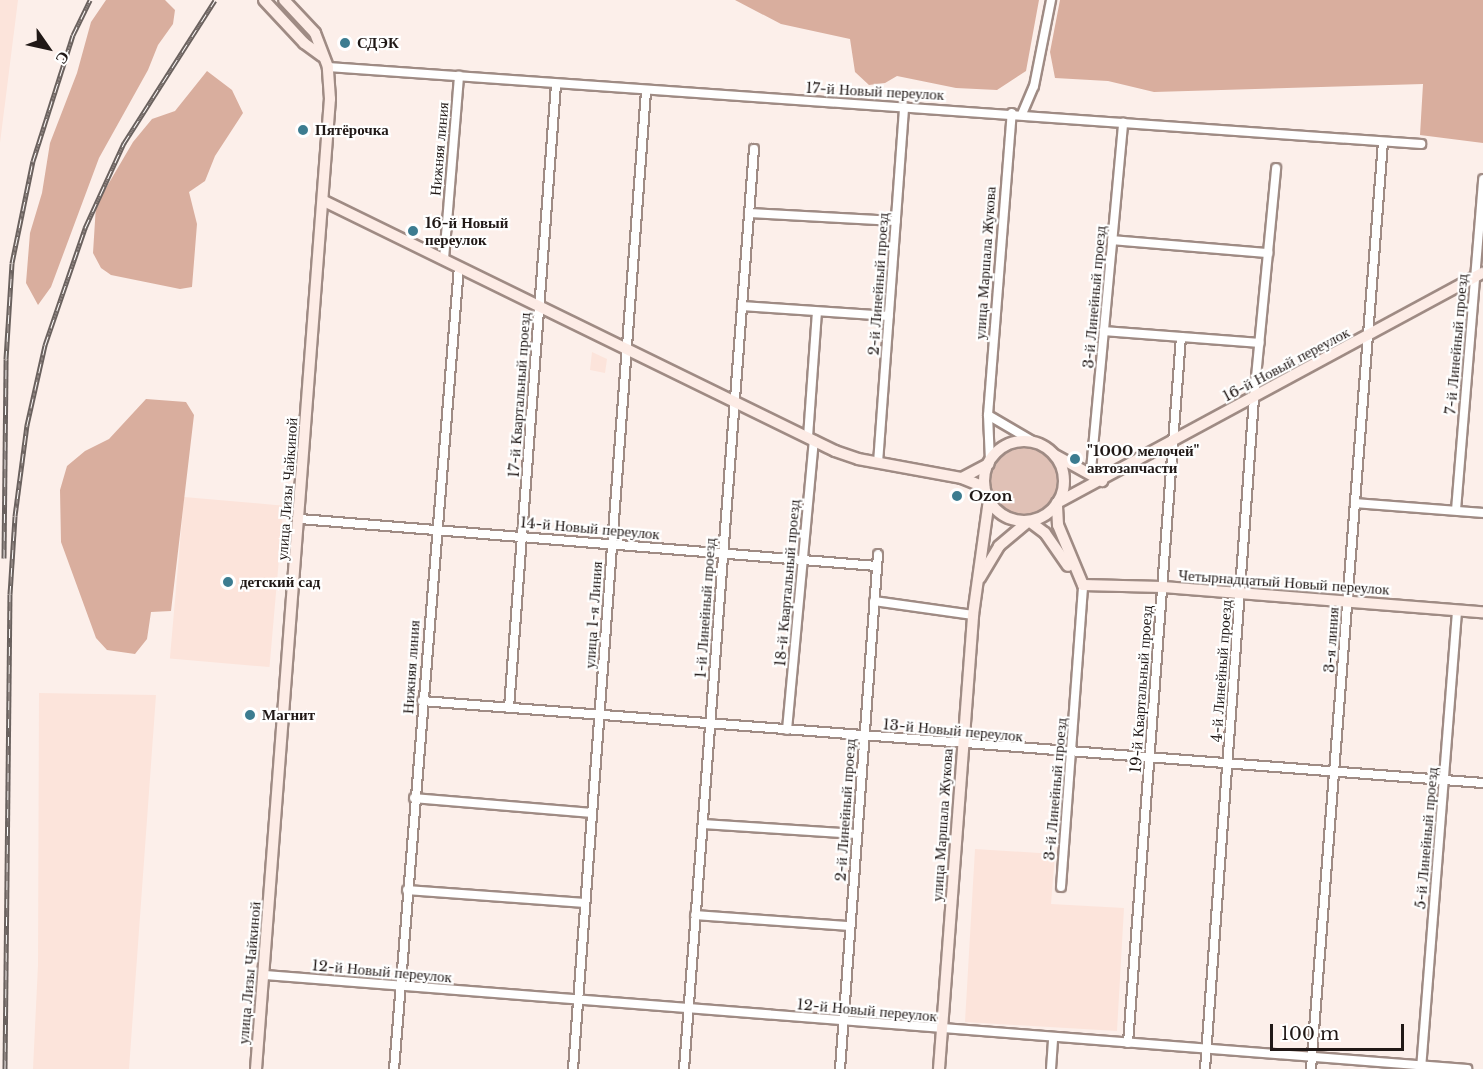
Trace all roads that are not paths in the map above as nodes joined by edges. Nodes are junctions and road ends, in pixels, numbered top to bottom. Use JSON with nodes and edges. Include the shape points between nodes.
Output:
{"nodes":[{"id":1,"x":264,"y":0,"type":"edge"},
{"id":2,"x":285,"y":0,"type":"edge"},
{"id":3,"x":1051,"y":0,"type":"edge"},
{"id":4,"x":322,"y":56,"type":"junction"},
{"id":5,"x":328,"y":67,"type":"junction"},
{"id":6,"x":459,"y":76,"type":"junction"},
{"id":7,"x":556,"y":84,"type":"junction"},
{"id":8,"x":646,"y":91,"type":"junction"},
{"id":9,"x":904,"y":107,"type":"junction"},
{"id":10,"x":1012,"y":113,"type":"junction"},
{"id":11,"x":1022,"y":114,"type":"junction"},
{"id":12,"x":1123,"y":122,"type":"junction"},
{"id":13,"x":1383,"y":142,"type":"junction"},
{"id":14,"x":1421,"y":144,"type":"dead end"},
{"id":15,"x":754,"y":149,"type":"dead end"},
{"id":16,"x":1276,"y":168,"type":"dead end"},
{"id":17,"x":1483,"y":179,"type":"edge"},
{"id":18,"x":324,"y":201,"type":"junction"},
{"id":19,"x":749,"y":213,"type":"junction"},
{"id":20,"x":896,"y":221,"type":"junction"},
{"id":21,"x":1112,"y":240,"type":"junction"},
{"id":22,"x":1268,"y":254,"type":"junction"},
{"id":23,"x":444,"y":259,"type":"junction"},
{"id":24,"x":459,"y":267,"type":"junction"},
{"id":25,"x":1479,"y":275,"type":"edge"},
{"id":26,"x":742,"y":306,"type":"junction"},
{"id":27,"x":540,"y":307,"type":"junction"},
{"id":28,"x":817,"y":312,"type":"junction"},
{"id":29,"x":889,"y":316,"type":"junction"},
{"id":30,"x":1104,"y":330,"type":"junction"},
{"id":31,"x":1181,"y":337,"type":"junction"},
{"id":32,"x":1368,"y":338,"type":"junction"},
{"id":33,"x":1260,"y":343,"type":"junction"},
{"id":34,"x":626,"y":350,"type":"junction"},
{"id":35,"x":1254,"y":398,"type":"junction"},
{"id":36,"x":735,"y":403,"type":"junction"},
{"id":37,"x":988,"y":415,"type":"junction"},
{"id":38,"x":811,"y":438,"type":"junction"},
{"id":39,"x":1034,"y":442,"type":"junction"},
{"id":40,"x":1173,"y":442,"type":"junction"},
{"id":41,"x":1052,"y":453,"type":"junction"},
{"id":42,"x":989,"y":462,"type":"junction"},
{"id":43,"x":878,"y":463,"type":"junction"},
{"id":44,"x":1086,"y":472,"type":"junction"},
{"id":45,"x":962,"y":478,"type":"junction"},
{"id":46,"x":1102,"y":481,"type":"junction"},
{"id":47,"x":984,"y":487,"type":"junction"},
{"id":48,"x":989,"y":499,"type":"junction"},
{"id":49,"x":1355,"y":502,"type":"junction"},
{"id":50,"x":1057,"y":503,"type":"junction"},
{"id":51,"x":1456,"y":510,"type":"junction"},
{"id":52,"x":1483,"y":513,"type":"edge"},
{"id":53,"x":300,"y":519,"type":"junction"},
{"id":54,"x":1029,"y":520,"type":"junction"},
{"id":55,"x":435,"y":530,"type":"junction"},
{"id":56,"x":522,"y":537,"type":"junction"},
{"id":57,"x":612,"y":544,"type":"junction"},
{"id":58,"x":723,"y":554,"type":"junction"},
{"id":59,"x":878,"y":554,"type":"dead end"},
{"id":60,"x":803,"y":560,"type":"junction"},
{"id":61,"x":877,"y":566,"type":"junction"},
{"id":62,"x":977,"y":584,"type":"junction"},
{"id":63,"x":1083,"y":585,"type":"junction"},
{"id":64,"x":1162,"y":587,"type":"junction"},
{"id":65,"x":1240,"y":593,"type":"junction"},
{"id":66,"x":874,"y":601,"type":"junction"},
{"id":67,"x":1347,"y":601,"type":"junction"},
{"id":68,"x":1458,"y":610,"type":"junction"},
{"id":69,"x":1483,"y":612,"type":"edge"},
{"id":70,"x":973,"y":615,"type":"junction"},
{"id":71,"x":422,"y":702,"type":"junction"},
{"id":72,"x":509,"y":708,"type":"junction"},
{"id":73,"x":599,"y":715,"type":"junction"},
{"id":74,"x":711,"y":724,"type":"junction"},
{"id":75,"x":788,"y":730,"type":"junction"},
{"id":76,"x":864,"y":736,"type":"junction"},
{"id":77,"x":963,"y":746,"type":"junction"},
{"id":78,"x":1072,"y":752,"type":"junction"},
{"id":79,"x":1149,"y":758,"type":"junction"},
{"id":80,"x":1228,"y":764,"type":"junction"},
{"id":81,"x":1334,"y":772,"type":"junction"},
{"id":82,"x":1444,"y":780,"type":"junction"},
{"id":83,"x":1483,"y":783,"type":"edge"},
{"id":84,"x":414,"y":798,"type":"junction"},
{"id":85,"x":591,"y":813,"type":"junction"},
{"id":86,"x":703,"y":824,"type":"junction"},
{"id":87,"x":857,"y":834,"type":"junction"},
{"id":88,"x":1060,"y":887,"type":"dead end"},
{"id":89,"x":407,"y":890,"type":"junction"},
{"id":90,"x":585,"y":903,"type":"junction"},
{"id":91,"x":695,"y":915,"type":"junction"},
{"id":92,"x":850,"y":926,"type":"junction"},
{"id":93,"x":265,"y":975,"type":"junction"},
{"id":94,"x":400,"y":986,"type":"junction"},
{"id":95,"x":578,"y":1000,"type":"junction"},
{"id":96,"x":689,"y":1008,"type":"junction"},
{"id":97,"x":843,"y":1020,"type":"junction"},
{"id":98,"x":942,"y":1031,"type":"junction"},
{"id":99,"x":1053,"y":1037,"type":"junction"},
{"id":100,"x":1128,"y":1043,"type":"junction"},
{"id":101,"x":1207,"y":1049,"type":"junction"},
{"id":102,"x":1312,"y":1057,"type":"junction"},
{"id":103,"x":1421,"y":1067,"type":"edge"},
{"id":104,"x":256,"y":1069,"type":"edge"},
{"id":105,"x":394,"y":1069,"type":"edge"},
{"id":106,"x":573,"y":1069,"type":"edge"},
{"id":107,"x":684,"y":1069,"type":"edge"},
{"id":108,"x":840,"y":1069,"type":"edge"},
{"id":109,"x":939,"y":1069,"type":"edge"},
{"id":110,"x":1051,"y":1069,"type":"edge"},
{"id":111,"x":1205,"y":1069,"type":"edge"},
{"id":112,"x":1311,"y":1069,"type":"edge"},
{"id":113,"x":1467,"y":1069,"type":"edge"}],
"edges":[{"from":1,"to":4,"type":"main road","via":[[304,43]]},
{"from":2,"to":4,"type":"main road","via":[[315,33]]},
{"from":3,"to":11,"type":"street","via":[[1034,86]]},
{"from":4,"to":5,"type":"main road"},
{"from":5,"to":6,"type":"street","name":"17-й Новый переулок"},
{"from":5,"to":18,"type":"main road","name":"улица Лизы Чайкиной"},
{"from":6,"to":7,"type":"street","name":"17-й Новый переулок"},
{"from":6,"to":23,"type":"street","name":"Нижняя линия"},
{"from":7,"to":8,"type":"street","name":"17-й Новый переулок"},
{"from":7,"to":27,"type":"street","name":"17-й Квартальный проезд"},
{"from":8,"to":9,"type":"street","name":"17-й Новый переулок"},
{"from":8,"to":34,"type":"street","name":"улица 1-я Линия"},
{"from":9,"to":10,"type":"street","name":"17-й Новый переулок"},
{"from":9,"to":20,"type":"street","name":"2-й Линейный проезд"},
{"from":10,"to":11,"type":"street","name":"17-й Новый переулок"},
{"from":10,"to":37,"type":"street","name":"улица Маршала Жукова"},
{"from":11,"to":12,"type":"street","name":"17-й Новый переулок"},
{"from":12,"to":13,"type":"street","name":"17-й Новый переулок"},
{"from":12,"to":21,"type":"street","name":"3-й Линейный проезд"},
{"from":13,"to":14,"type":"street","name":"17-й Новый переулок"},
{"from":13,"to":32,"type":"street","name":"3-я линия"},
{"from":15,"to":19,"type":"street","name":"1-й Линейный проезд"},
{"from":16,"to":22,"type":"street","name":"4-й Линейный проезд"},
{"from":17,"to":25,"type":"street","name":"7-й Линейный проезд"},
{"from":18,"to":23,"type":"main road"},
{"from":18,"to":53,"type":"main road","name":"улица Лизы Чайкиной"},
{"from":19,"to":20,"type":"street"},
{"from":19,"to":26,"type":"street","name":"1-й Линейный проезд"},
{"from":20,"to":29,"type":"street","name":"2-й Линейный проезд"},
{"from":21,"to":22,"type":"street"},
{"from":21,"to":30,"type":"street","name":"3-й Линейный проезд"},
{"from":22,"to":33,"type":"street","name":"4-й Линейный проезд"},
{"from":23,"to":24,"type":"main road"},
{"from":24,"to":27,"type":"main road"},
{"from":24,"to":55,"type":"street","name":"Нижняя линия"},
{"from":25,"to":32,"type":"main road","name":"16-й Новый переулок"},
{"from":25,"to":51,"type":"street","name":"7-й Линейный проезд"},
{"from":26,"to":28,"type":"street"},
{"from":26,"to":36,"type":"street","name":"1-й Линейный проезд"},
{"from":27,"to":34,"type":"main road"},
{"from":27,"to":56,"type":"street","name":"17-й Квартальный проезд"},
{"from":28,"to":29,"type":"street"},
{"from":28,"to":38,"type":"street","name":"18-й Квартальный проезд"},
{"from":29,"to":43,"type":"street","name":"2-й Линейный проезд"},
{"from":30,"to":31,"type":"street"},
{"from":30,"to":44,"type":"street","name":"3-й Линейный проезд","via":[[1091,470]]},
{"from":31,"to":33,"type":"street"},
{"from":31,"to":40,"type":"street","name":"19-й Квартальный проезд"},
{"from":32,"to":35,"type":"main road","name":"16-й Новый переулок"},
{"from":32,"to":49,"type":"street","name":"3-я линия"},
{"from":33,"to":35,"type":"street","name":"4-й Линейный проезд"},
{"from":34,"to":36,"type":"main road"},
{"from":34,"to":57,"type":"street","name":"улица 1-я Линия"},
{"from":35,"to":40,"type":"main road","name":"16-й Новый переулок"},
{"from":35,"to":65,"type":"street","name":"4-й Линейный проезд"},
{"from":36,"to":38,"type":"main road"},
{"from":36,"to":58,"type":"street","name":"1-й Линейный проезд"},
{"from":37,"to":39,"type":"street"},
{"from":37,"to":42,"type":"street","name":"улица Маршала Жукова"},
{"from":38,"to":43,"type":"main road","via":[[858,459]]},
{"from":38,"to":60,"type":"street","name":"18-й Квартальный проезд"},
{"from":39,"to":41,"type":"main road"},
{"from":39,"to":42,"type":"main road","via":[[1011,443]]},
{"from":40,"to":46,"type":"main road","name":"16-й Новый переулок"},
{"from":40,"to":64,"type":"street","name":"19-й Квартальный проезд"},
{"from":41,"to":44,"type":"main road"},
{"from":41,"to":50,"type":"main road","via":[[1063,477]]},
{"from":42,"to":45,"type":"main road"},
{"from":42,"to":47,"type":"main road"},
{"from":43,"to":45,"type":"main road"},
{"from":44,"to":46,"type":"main road"},
{"from":45,"to":47,"type":"main road"},
{"from":46,"to":50,"type":"main road","name":"16-й Новый переулок"},
{"from":47,"to":48,"type":"main road"},
{"from":48,"to":54,"type":"main road","via":[[1005,516]]},
{"from":48,"to":62,"type":"main road","name":"улица Маршала Жукова"},
{"from":49,"to":51,"type":"street"},
{"from":49,"to":67,"type":"street","name":"3-я линия"},
{"from":50,"to":54,"type":"main road","via":[[1048,513]]},
{"from":50,"to":63,"type":"main road","via":[[1058,525]]},
{"from":51,"to":52,"type":"street"},
{"from":53,"to":55,"type":"street","name":"14-й Новый переулок"},
{"from":53,"to":93,"type":"main road","name":"улица Лизы Чайкиной"},
{"from":54,"to":62,"type":"main road","name":"улица Маршала Жукова","via":[[999,546]]},
{"from":54,"to":63,"type":"main road","via":[[1045,533]]},
{"from":55,"to":56,"type":"street","name":"14-й Новый переулок"},
{"from":55,"to":71,"type":"street","name":"Нижняя линия"},
{"from":56,"to":57,"type":"street","name":"14-й Новый переулок"},
{"from":56,"to":72,"type":"street","name":"17-й Квартальный проезд"},
{"from":57,"to":58,"type":"street","name":"14-й Новый переулок"},
{"from":57,"to":73,"type":"street","name":"улица 1-я Линия"},
{"from":58,"to":60,"type":"street","name":"14-й Новый переулок"},
{"from":58,"to":74,"type":"street","name":"1-й Линейный проезд"},
{"from":59,"to":61,"type":"street","name":"2-й Линейный проезд"},
{"from":60,"to":61,"type":"street","name":"14-й Новый переулок"},
{"from":60,"to":75,"type":"street","name":"18-й Квартальный проезд"},
{"from":61,"to":66,"type":"street","name":"2-й Линейный проезд"},
{"from":62,"to":70,"type":"main road","name":"улица Маршала Жукова"},
{"from":63,"to":64,"type":"main road","name":"Четырнадцатый Новый переулок"},
{"from":63,"to":78,"type":"street","name":"3-й Линейный проезд"},
{"from":64,"to":65,"type":"main road","name":"Четырнадцатый Новый переулок"},
{"from":64,"to":79,"type":"street","name":"19-й Квартальный проезд"},
{"from":65,"to":67,"type":"main road","name":"Четырнадцатый Новый переулок"},
{"from":65,"to":80,"type":"street","name":"4-й Линейный проезд"},
{"from":66,"to":70,"type":"street"},
{"from":66,"to":76,"type":"street","name":"2-й Линейный проезд"},
{"from":67,"to":68,"type":"main road","name":"Четырнадцатый Новый переулок"},
{"from":67,"to":81,"type":"street","name":"3-я линия"},
{"from":68,"to":69,"type":"main road","name":"Четырнадцатый Новый переулок"},
{"from":68,"to":82,"type":"street","name":"5-й Линейный проезд"},
{"from":70,"to":77,"type":"main road","name":"улица Маршала Жукова"},
{"from":71,"to":72,"type":"street","name":"13-й Новый переулок"},
{"from":71,"to":84,"type":"street","name":"Нижняя линия"},
{"from":72,"to":73,"type":"street","name":"13-й Новый переулок"},
{"from":73,"to":74,"type":"street","name":"13-й Новый переулок"},
{"from":73,"to":85,"type":"street","name":"улица 1-я Линия"},
{"from":74,"to":75,"type":"street","name":"13-й Новый переулок"},
{"from":74,"to":86,"type":"street","name":"1-й Линейный проезд"},
{"from":75,"to":76,"type":"street","name":"13-й Новый переулок"},
{"from":76,"to":77,"type":"street","name":"13-й Новый переулок"},
{"from":76,"to":87,"type":"street","name":"2-й Линейный проезд"},
{"from":77,"to":78,"type":"street","name":"13-й Новый переулок"},
{"from":77,"to":98,"type":"main road","name":"улица Маршала Жукова"},
{"from":78,"to":79,"type":"street","name":"13-й Новый переулок"},
{"from":78,"to":88,"type":"street","name":"3-й Линейный проезд"},
{"from":79,"to":80,"type":"street","name":"13-й Новый переулок"},
{"from":79,"to":100,"type":"street","name":"19-й Квартальный проезд"},
{"from":80,"to":81,"type":"street","name":"13-й Новый переулок"},
{"from":80,"to":101,"type":"street","name":"4-й Линейный проезд"},
{"from":81,"to":82,"type":"street","name":"13-й Новый переулок"},
{"from":81,"to":102,"type":"street","name":"3-я линия"},
{"from":82,"to":83,"type":"street","name":"13-й Новый переулок"},
{"from":82,"to":103,"type":"street","name":"5-й Линейный проезд"},
{"from":84,"to":85,"type":"street"},
{"from":84,"to":89,"type":"street","name":"Нижняя линия"},
{"from":85,"to":90,"type":"street","name":"улица 1-я Линия"},
{"from":86,"to":87,"type":"street"},
{"from":86,"to":91,"type":"street","name":"1-й Линейный проезд"},
{"from":87,"to":92,"type":"street","name":"2-й Линейный проезд"},
{"from":89,"to":90,"type":"street"},
{"from":89,"to":94,"type":"street","name":"Нижняя линия"},
{"from":90,"to":95,"type":"street","name":"улица 1-я Линия"},
{"from":91,"to":92,"type":"street"},
{"from":91,"to":96,"type":"street","name":"1-й Линейный проезд"},
{"from":92,"to":97,"type":"street","name":"2-й Линейный проезд"},
{"from":93,"to":94,"type":"street","name":"12-й Новый переулок"},
{"from":93,"to":104,"type":"main road","name":"улица Лизы Чайкиной"},
{"from":94,"to":95,"type":"street","name":"12-й Новый переулок"},
{"from":94,"to":105,"type":"street","name":"Нижняя линия"},
{"from":95,"to":96,"type":"street","name":"12-й Новый переулок"},
{"from":95,"to":106,"type":"street","name":"улица 1-я Линия"},
{"from":96,"to":97,"type":"street","name":"12-й Новый переулок"},
{"from":96,"to":107,"type":"street","name":"1-й Линейный проезд"},
{"from":97,"to":98,"type":"street","name":"12-й Новый переулок"},
{"from":97,"to":108,"type":"street","name":"2-й Линейный проезд"},
{"from":98,"to":99,"type":"street","name":"12-й Новый переулок"},
{"from":98,"to":109,"type":"main road","name":"улица Маршала Жукова"},
{"from":99,"to":100,"type":"street","name":"12-й Новый переулок"},
{"from":99,"to":110,"type":"street"},
{"from":100,"to":101,"type":"street","name":"12-й Новый переулок"},
{"from":101,"to":102,"type":"street","name":"12-й Новый переулок"},
{"from":101,"to":111,"type":"street","name":"4-й Линейный проезд"},
{"from":102,"to":103,"type":"street","name":"12-й Новый переулок"},
{"from":102,"to":112,"type":"street","name":"3-я линия"},
{"from":103,"to":113,"type":"street","name":"12-й Новый переулок"}]}
